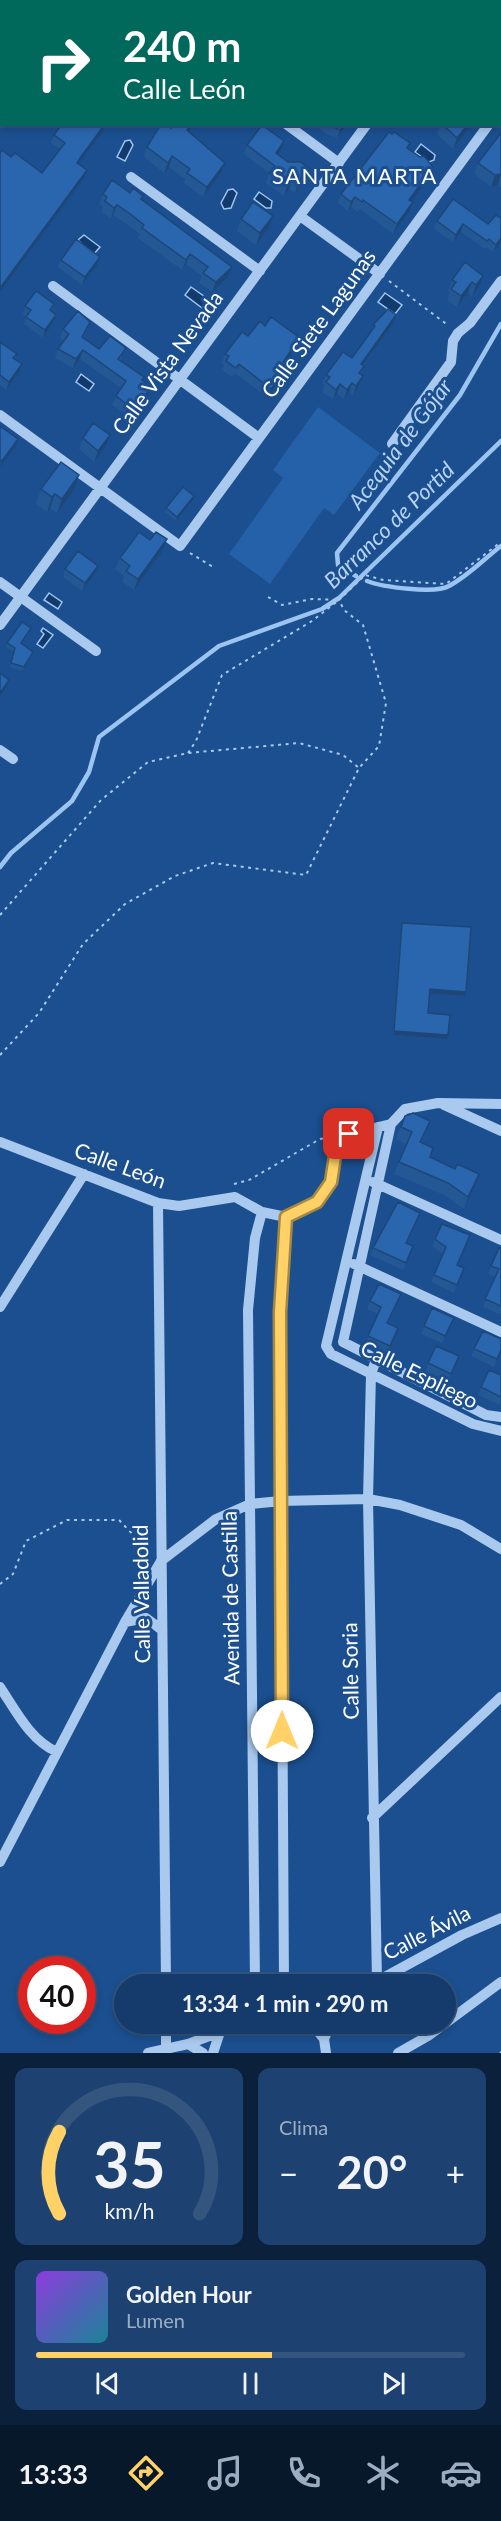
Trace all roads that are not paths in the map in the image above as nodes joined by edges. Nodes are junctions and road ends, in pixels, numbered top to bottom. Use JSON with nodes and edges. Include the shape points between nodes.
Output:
{"nodes":[{"id":1,"x":289,"y":126,"type":"edge"},
{"id":2,"x":366,"y":126,"type":"edge"},
{"id":3,"x":488,"y":126,"type":"edge"},
{"id":4,"x":339,"y":163,"type":"junction"},
{"id":5,"x":131,"y":177,"type":"dead end"},
{"id":6,"x":300,"y":216,"type":"junction"},
{"id":7,"x":260,"y":271,"type":"junction"},
{"id":8,"x":380,"y":273,"type":"junction"},
{"id":9,"x":501,"y":281,"type":"edge"},
{"id":10,"x":53,"y":286,"type":"dead end"},
{"id":11,"x":180,"y":380,"type":"junction"},
{"id":12,"x":0,"y":415,"type":"edge"},
{"id":13,"x":259,"y":438,"type":"junction"},
{"id":14,"x":392,"y":444,"type":"dead end"},
{"id":15,"x":100,"y":488,"type":"junction"},
{"id":16,"x":0,"y":582,"type":"edge"},
{"id":17,"x":20,"y":597,"type":"junction"},
{"id":18,"x":0,"y":625,"type":"edge"},
{"id":19,"x":96,"y":651,"type":"dead end"},
{"id":20,"x":0,"y":750,"type":"edge"},
{"id":21,"x":13,"y":759,"type":"dead end"},
{"id":22,"x":438,"y":1102,"type":"junction"},
{"id":23,"x":501,"y":1104,"type":"edge"},
{"id":24,"x":392,"y":1124,"type":"junction"},
{"id":25,"x":378,"y":1127,"type":"junction"},
{"id":26,"x":501,"y":1131,"type":"edge"},
{"id":27,"x":0,"y":1143,"type":"edge"},
{"id":28,"x":84,"y":1174,"type":"junction"},
{"id":29,"x":366,"y":1179,"type":"junction"},
{"id":30,"x":378,"y":1184,"type":"junction"},
{"id":31,"x":158,"y":1203,"type":"junction"},
{"id":32,"x":262,"y":1212,"type":"junction"},
{"id":33,"x":286,"y":1217,"type":"junction"},
{"id":34,"x":501,"y":1240,"type":"edge"},
{"id":35,"x":346,"y":1260,"type":"junction"},
{"id":36,"x":359,"y":1267,"type":"junction"},
{"id":37,"x":0,"y":1307,"type":"edge"},
{"id":38,"x":501,"y":1332,"type":"edge"},
{"id":39,"x":376,"y":1360,"type":"junction"},
{"id":40,"x":371,"y":1374,"type":"junction"},
{"id":41,"x":501,"y":1417,"type":"edge"},
{"id":42,"x":501,"y":1431,"type":"edge"},
{"id":43,"x":368,"y":1499,"type":"junction"},
{"id":44,"x":281,"y":1501,"type":"junction"},
{"id":45,"x":250,"y":1504,"type":"junction"},
{"id":46,"x":501,"y":1549,"type":"edge"},
{"id":47,"x":161,"y":1561,"type":"junction"},
{"id":48,"x":125,"y":1622,"type":"junction"},
{"id":49,"x":162,"y":1630,"type":"junction"},
{"id":50,"x":0,"y":1687,"type":"edge"},
{"id":51,"x":501,"y":1697,"type":"edge"},
{"id":52,"x":57,"y":1752,"type":"junction"},
{"id":53,"x":372,"y":1818,"type":"junction"},
{"id":54,"x":0,"y":1862,"type":"edge"},
{"id":55,"x":501,"y":1918,"type":"edge"},
{"id":56,"x":166,"y":1974,"type":"edge"},
{"id":57,"x":255,"y":1974,"type":"edge"},
{"id":58,"x":284,"y":1974,"type":"edge"},
{"id":59,"x":374,"y":1974,"type":"edge"},
{"id":60,"x":390,"y":1974,"type":"edge"},
{"id":61,"x":501,"y":1982,"type":"edge"},
{"id":62,"x":166,"y":2034,"type":"edge"},
{"id":63,"x":210,"y":2034,"type":"edge"},
{"id":64,"x":221,"y":2034,"type":"edge"},
{"id":65,"x":320,"y":2034,"type":"edge"},
{"id":66,"x":326,"y":2034,"type":"edge"},
{"id":67,"x":324,"y":2039,"type":"junction"},
{"id":68,"x":188,"y":2044,"type":"junction"},
{"id":69,"x":166,"y":2048,"type":"junction"},
{"id":70,"x":148,"y":2053,"type":"edge"},
{"id":71,"x":203,"y":2053,"type":"edge"},
{"id":72,"x":213,"y":2053,"type":"edge"},
{"id":73,"x":326,"y":2053,"type":"edge"},
{"id":74,"x":398,"y":2053,"type":"edge"}],
"edges":[{"from":1,"to":4,"type":"street"},
{"from":2,"to":4,"type":"street","name":"Calle Vista Nevada"},
{"from":3,"to":8,"type":"street","name":"Calle Siete Lagunas"},
{"from":4,"to":6,"type":"street","name":"Calle Vista Nevada"},
{"from":5,"to":7,"type":"street"},
{"from":6,"to":7,"type":"street","name":"Calle Vista Nevada"},
{"from":6,"to":8,"type":"street"},
{"from":7,"to":11,"type":"street","name":"Calle Vista Nevada"},
{"from":8,"to":13,"type":"street","name":"Calle Siete Lagunas"},
{"from":9,"to":14,"type":"street","via":[[458,333],[451,362]]},
{"from":10,"to":11,"type":"street"},
{"from":11,"to":13,"type":"street"},
{"from":11,"to":15,"type":"street","name":"Calle Vista Nevada"},
{"from":12,"to":15,"type":"street"},
{"from":13,"to":15,"type":"street","name":"Calle Siete Lagunas","via":[[180,546]]},
{"from":15,"to":17,"type":"street","name":"Calle Vista Nevada"},
{"from":16,"to":17,"type":"street"},
{"from":17,"to":18,"type":"street","name":"Calle Vista Nevada"},
{"from":17,"to":19,"type":"street"},
{"from":20,"to":21,"type":"street"},
{"from":22,"to":23,"type":"street"},
{"from":22,"to":24,"type":"street","via":[[405,1109]]},
{"from":22,"to":26,"type":"street"},
{"from":24,"to":25,"type":"street"},
{"from":24,"to":30,"type":"street"},
{"from":25,"to":29,"type":"street"},
{"from":25,"to":33,"type":"street","via":[[349,1134],[335,1156],[331,1182],[317,1202]]},
{"from":27,"to":28,"type":"street","name":"Calle León"},
{"from":28,"to":31,"type":"street","name":"Calle León"},
{"from":28,"to":37,"type":"street"},
{"from":29,"to":30,"type":"street"},
{"from":29,"to":35,"type":"street"},
{"from":30,"to":34,"type":"street"},
{"from":30,"to":36,"type":"street"},
{"from":31,"to":32,"type":"street","name":"Calle León","via":[[179,1206],[235,1197]]},
{"from":31,"to":47,"type":"street","name":"Calle Valladolid"},
{"from":32,"to":33,"type":"street","name":"Calle León"},
{"from":32,"to":45,"type":"street","name":"Avenida de Castilla","via":[[255,1238],[248,1310]]},
{"from":33,"to":44,"type":"street","via":[[280,1312]]},
{"from":35,"to":36,"type":"street"},
{"from":35,"to":40,"type":"street","name":"Calle Espliego","via":[[326,1346],[331,1354]]},
{"from":36,"to":38,"type":"street"},
{"from":36,"to":39,"type":"street","name":"Calle Espliego","via":[[343,1342]]},
{"from":39,"to":40,"type":"street","name":"Calle Soria"},
{"from":39,"to":41,"type":"street","name":"Calle Espliego","via":[[486,1415]]},
{"from":40,"to":42,"type":"street","name":"Calle Espliego","via":[[473,1424]]},
{"from":40,"to":43,"type":"street","name":"Calle Soria"},
{"from":43,"to":44,"type":"street"},
{"from":43,"to":46,"type":"street","via":[[460,1525]]},
{"from":43,"to":53,"type":"street","name":"Calle Soria"},
{"from":44,"to":45,"type":"street"},
{"from":44,"to":58,"type":"street"},
{"from":45,"to":47,"type":"street","via":[[216,1519]]},
{"from":45,"to":57,"type":"street","name":"Avenida de Castilla"},
{"from":47,"to":48,"type":"street"},
{"from":47,"to":49,"type":"street","name":"Calle Valladolid"},
{"from":48,"to":49,"type":"street","via":[[147,1618]]},
{"from":48,"to":52,"type":"street"},
{"from":49,"to":56,"type":"street","name":"Calle Valladolid"},
{"from":50,"to":52,"type":"street","via":[[34,1737]]},
{"from":51,"to":53,"type":"street"},
{"from":52,"to":54,"type":"street"},
{"from":53,"to":59,"type":"street","name":"Calle Soria"},
{"from":55,"to":60,"type":"street","name":"Calle Ávila"},
{"from":61,"to":74,"type":"street","via":[[428,2036]]},
{"from":62,"to":69,"type":"street"},
{"from":63,"to":68,"type":"street"},
{"from":64,"to":72,"type":"street"},
{"from":65,"to":67,"type":"street"},
{"from":66,"to":67,"type":"street"},
{"from":67,"to":73,"type":"street"},
{"from":68,"to":69,"type":"street"},
{"from":68,"to":71,"type":"street"},
{"from":69,"to":70,"type":"street"}]}
